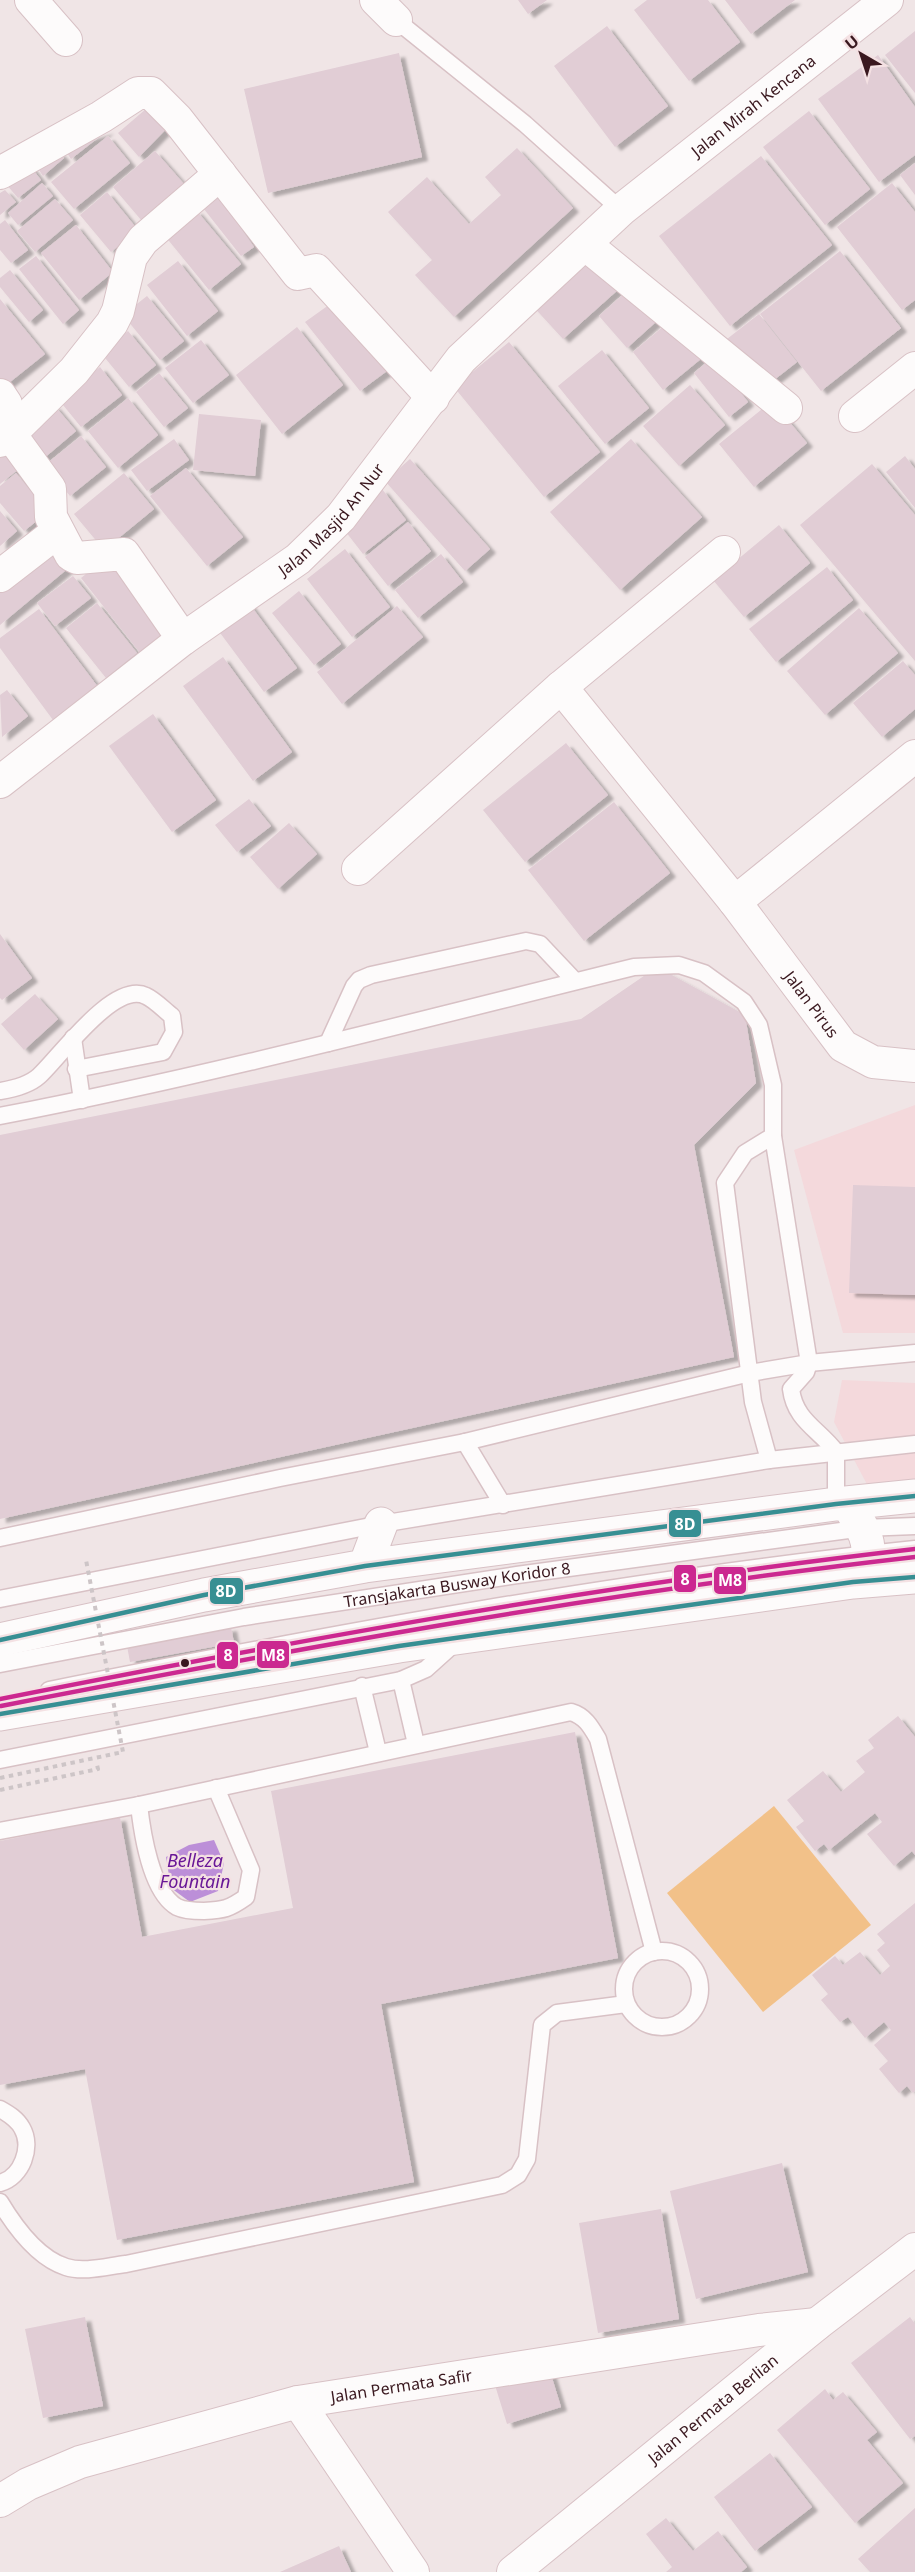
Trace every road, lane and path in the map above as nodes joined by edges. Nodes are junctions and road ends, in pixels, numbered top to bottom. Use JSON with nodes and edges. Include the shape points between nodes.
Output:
{"nodes":[{"id":1,"x":31,"y":0,"type":"edge"},
{"id":2,"x":887,"y":0,"type":"edge"},
{"id":3,"x":386,"y":10,"type":"edge"},
{"id":4,"x":66,"y":40,"type":"dead end"},
{"id":5,"x":0,"y":173,"type":"edge"},
{"id":6,"x":220,"y":174,"type":"junction"},
{"id":7,"x":621,"y":210,"type":"junction"},
{"id":8,"x":585,"y":244,"type":"junction"},
{"id":9,"x":915,"y":368,"type":"edge"},
{"id":10,"x":0,"y":395,"type":"edge"},
{"id":11,"x":432,"y":398,"type":"junction"},
{"id":12,"x":786,"y":408,"type":"dead end"},
{"id":13,"x":855,"y":416,"type":"dead end"},
{"id":14,"x":5,"y":438,"type":"edge"},
{"id":15,"x":57,"y":532,"type":"junction"},
{"id":16,"x":724,"y":552,"type":"dead end"},
{"id":17,"x":0,"y":576,"type":"edge"},
{"id":18,"x":183,"y":639,"type":"junction"},
{"id":19,"x":561,"y":687,"type":"junction"},
{"id":20,"x":915,"y":756,"type":"edge"},
{"id":21,"x":0,"y":782,"type":"edge"},
{"id":22,"x":358,"y":869,"type":"dead end"},
{"id":23,"x":735,"y":902,"type":"junction"},
{"id":24,"x":575,"y":981,"type":"junction"},
{"id":25,"x":72,"y":1038,"type":"junction"},
{"id":26,"x":328,"y":1043,"type":"junction"},
{"id":27,"x":915,"y":1066,"type":"edge"},
{"id":28,"x":76,"y":1069,"type":"junction"},
{"id":29,"x":0,"y":1091,"type":"edge"},
{"id":30,"x":82,"y":1100,"type":"junction"},
{"id":31,"x":0,"y":1116,"type":"edge"},
{"id":32,"x":773,"y":1137,"type":"junction"},
{"id":33,"x":915,"y":1353,"type":"edge"},
{"id":34,"x":809,"y":1363,"type":"junction"},
{"id":35,"x":750,"y":1373,"type":"junction"},
{"id":36,"x":465,"y":1442,"type":"junction"},
{"id":37,"x":915,"y":1444,"type":"edge"},
{"id":38,"x":836,"y":1452,"type":"junction"},
{"id":39,"x":769,"y":1460,"type":"junction"},
{"id":40,"x":915,"y":1496,"type":"edge"},
{"id":41,"x":503,"y":1505,"type":"junction"},
{"id":42,"x":381,"y":1524,"type":"junction"},
{"id":43,"x":915,"y":1526,"type":"edge"},
{"id":44,"x":853,"y":1534,"type":"junction"},
{"id":45,"x":0,"y":1538,"type":"edge"},
{"id":46,"x":915,"y":1549,"type":"edge"},
{"id":47,"x":86,"y":1560,"type":"dead end"},
{"id":48,"x":365,"y":1566,"type":"junction"},
{"id":49,"x":915,"y":1577,"type":"edge"},
{"id":50,"x":0,"y":1599,"type":"edge"},
{"id":51,"x":461,"y":1637,"type":"junction"},
{"id":52,"x":0,"y":1640,"type":"edge"},
{"id":53,"x":0,"y":1664,"type":"edge"},
{"id":54,"x":401,"y":1680,"type":"junction"},
{"id":55,"x":362,"y":1686,"type":"junction"},
{"id":56,"x":0,"y":1699,"type":"edge"},
{"id":57,"x":0,"y":1714,"type":"edge"},
{"id":58,"x":416,"y":1744,"type":"junction"},
{"id":59,"x":378,"y":1752,"type":"junction"},
{"id":60,"x":0,"y":1760,"type":"edge"},
{"id":61,"x":0,"y":1778,"type":"edge"},
{"id":62,"x":216,"y":1788,"type":"junction"},
{"id":63,"x":139,"y":1805,"type":"junction"},
{"id":64,"x":0,"y":1831,"type":"edge"},
{"id":65,"x":654,"y":1952,"type":"junction"},
{"id":66,"x":626,"y":2004,"type":"junction"},
{"id":67,"x":0,"y":2109,"type":"edge"},
{"id":68,"x":0,"y":2183,"type":"edge"},
{"id":69,"x":0,"y":2202,"type":"edge"},
{"id":70,"x":915,"y":2249,"type":"edge"},
{"id":71,"x":817,"y":2324,"type":"junction"},
{"id":72,"x":298,"y":2402,"type":"junction"},
{"id":73,"x":0,"y":2501,"type":"edge"},
{"id":74,"x":413,"y":2572,"type":"edge"},
{"id":75,"x":513,"y":2572,"type":"edge"}],
"edges":[{"from":1,"to":4,"type":"street"},
{"from":2,"to":7,"type":"street","name":"Jalan Mirah Kencana"},
{"from":3,"to":7,"type":"lane","via":[[525,124]]},
{"from":5,"to":6,"type":"street","via":[[138,93],[151,93]]},
{"from":6,"to":11,"type":"street","via":[[298,274],[316,270]]},
{"from":6,"to":14,"type":"street","via":[[143,240],[131,257],[112,323],[75,371]]},
{"from":7,"to":8,"type":"street","name":"Jalan Masjid An Nur"},
{"from":8,"to":11,"type":"street","name":"Jalan Masjid An Nur","via":[[461,359]]},
{"from":8,"to":12,"type":"street"},
{"from":9,"to":13,"type":"street"},
{"from":10,"to":14,"type":"street","via":[[6,404]]},
{"from":11,"to":18,"type":"street","name":"Jalan Masjid An Nur","via":[[325,533],[298,559]]},
{"from":14,"to":15,"type":"street","via":[[50,489],[51,518]]},
{"from":15,"to":17,"type":"street"},
{"from":15,"to":18,"type":"street","via":[[74,557],[126,555]]},
{"from":16,"to":19,"type":"street"},
{"from":18,"to":21,"type":"street","name":"Jalan Masjid An Nur"},
{"from":19,"to":22,"type":"street"},
{"from":19,"to":23,"type":"street","name":"Jalan Pirus"},
{"from":20,"to":23,"type":"street"},
{"from":23,"to":27,"type":"street","name":"Jalan Pirus","via":[[843,1046],[873,1062]]},
{"from":24,"to":26,"type":"lane"},
{"from":24,"to":26,"type":"lane","via":[[540,944],[526,941],[371,975],[354,986]]},
{"from":24,"to":32,"type":"lane","via":[[634,967],[679,965],[704,973],[744,1002],[759,1025],[773,1085]]},
{"from":25,"to":28,"type":"lane"},
{"from":25,"to":28,"type":"lane","via":[[115,1001],[130,995],[145,995],[172,1016],[175,1026],[163,1052]]},
{"from":25,"to":29,"type":"lane","via":[[37,1077],[14,1089]]},
{"from":26,"to":30,"type":"lane"},
{"from":28,"to":30,"type":"lane"},
{"from":30,"to":31,"type":"lane"},
{"from":32,"to":34,"type":"lane"},
{"from":32,"to":35,"type":"lane","via":[[745,1153],[725,1183]]},
{"from":33,"to":34,"type":"lane"},
{"from":34,"to":35,"type":"lane"},
{"from":34,"to":38,"type":"lane","via":[[791,1389],[793,1403]]},
{"from":35,"to":36,"type":"lane"},
{"from":35,"to":39,"type":"lane","via":[[753,1402]]},
{"from":36,"to":41,"type":"lane"},
{"from":36,"to":45,"type":"lane"},
{"from":37,"to":38,"type":"lane"},
{"from":38,"to":39,"type":"lane"},
{"from":38,"to":44,"type":"lane"},
{"from":39,"to":41,"type":"lane"},
{"from":40,"to":44,"type":"main road"},
{"from":41,"to":42,"type":"lane"},
{"from":42,"to":48,"type":"main road"},
{"from":42,"to":50,"type":"lane"},
{"from":43,"to":44,"type":"lane","name":"Transjakarta Busway Koridor 8"},
{"from":44,"to":46,"type":"lane","name":"Transjakarta Busway Koridor 8"},
{"from":44,"to":48,"type":"main road"},
{"from":44,"to":49,"type":"main road"},
{"from":44,"to":51,"type":"main road"},
{"from":44,"to":53,"type":"lane","name":"Transjakarta Busway Koridor 8","via":[[529,1574],[244,1617]]},
{"from":44,"to":56,"type":"lane","name":"Transjakarta Busway Koridor 8","via":[[631,1586],[320,1638]]},
{"from":47,"to":61,"type":"path","bridge":true,"via":[[123,1752]]},
{"from":48,"to":52,"type":"main road","via":[[204,1595]]},
{"from":51,"to":54,"type":"lane","via":[[426,1669]]},
{"from":51,"to":57,"type":"main road"},
{"from":54,"to":55,"type":"lane"},
{"from":54,"to":58,"type":"lane"},
{"from":55,"to":59,"type":"lane"},
{"from":55,"to":60,"type":"lane"},
{"from":58,"to":59,"type":"lane"},
{"from":58,"to":65,"type":"lane","via":[[571,1712],[586,1721],[598,1739]]},
{"from":59,"to":62,"type":"lane"},
{"from":62,"to":63,"type":"lane"},
{"from":62,"to":63,"type":"lane","via":[[251,1870],[246,1897],[228,1910],[197,1911],[177,1906],[160,1890]]},
{"from":63,"to":64,"type":"lane"},
{"from":65,"to":66,"type":"lane","via":[[641,1957],[625,1978]]},
{"from":65,"to":66,"type":"lane","via":[[680,1956],[694,1969],[700,1988],[692,2013],[670,2027],[657,2027],[633,2016]]},
{"from":66,"to":69,"type":"lane","via":[[557,2013],[542,2025],[527,2159],[518,2175],[502,2185],[92,2268],[66,2267],[37,2251]]},
{"from":67,"to":68,"type":"lane","via":[[23,2129],[27,2144],[25,2159],[17,2172]]},
{"from":70,"to":71,"type":"street","name":"Jalan Permata Berlian"},
{"from":71,"to":72,"type":"street","name":"Jalan Permata Safir"},
{"from":71,"to":75,"type":"street","name":"Jalan Permata Berlian"},
{"from":72,"to":73,"type":"street","name":"Jalan Permata Safir","via":[[80,2462],[28,2484]]},
{"from":72,"to":74,"type":"street"}]}
